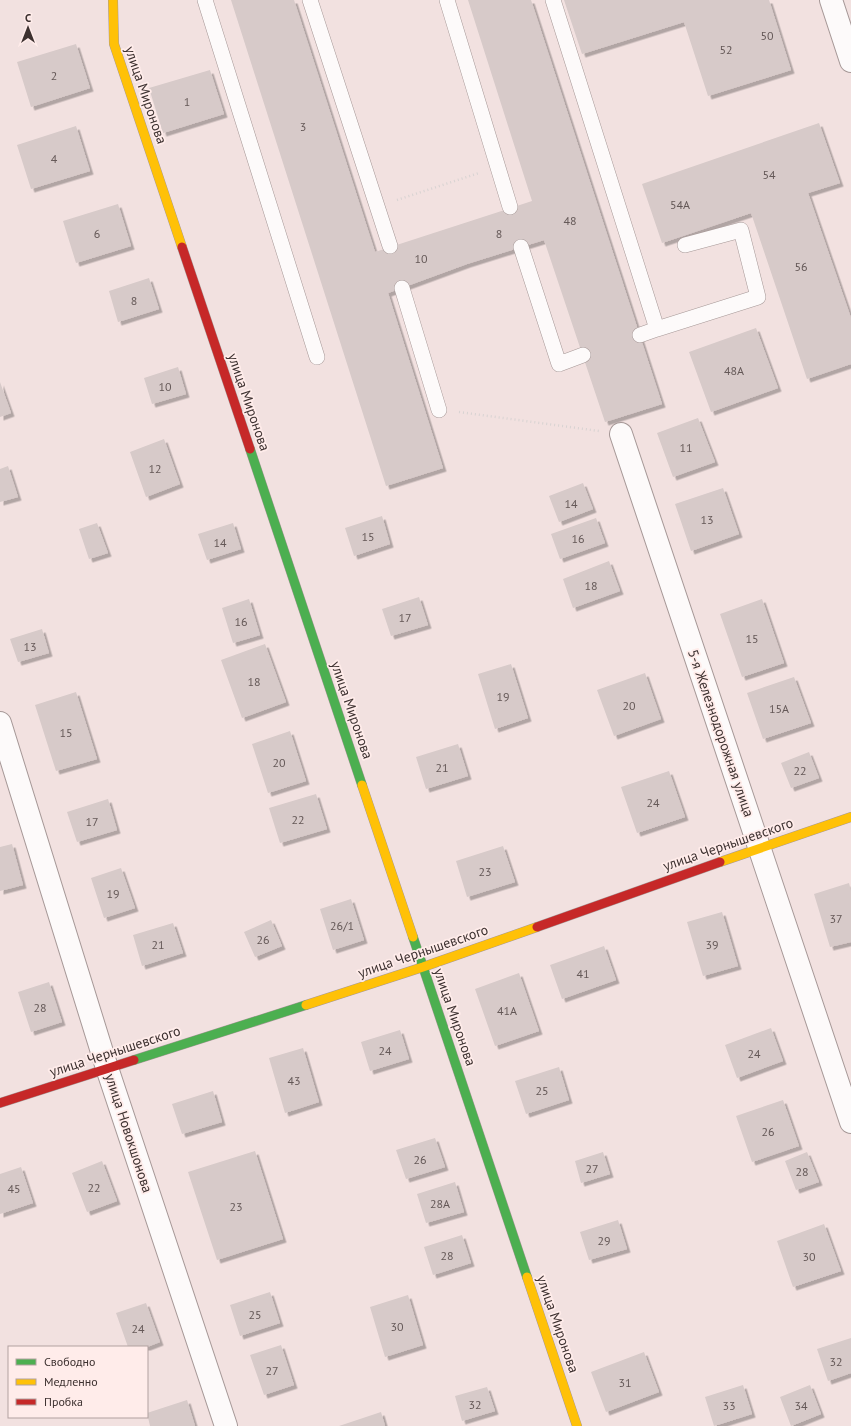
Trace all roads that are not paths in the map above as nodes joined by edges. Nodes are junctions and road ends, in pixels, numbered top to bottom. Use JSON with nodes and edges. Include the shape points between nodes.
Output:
{"nodes":[{"id":1,"x":113,"y":0,"type":"edge"},
{"id":2,"x":205,"y":0,"type":"edge"},
{"id":3,"x":310,"y":0,"type":"edge"},
{"id":4,"x":447,"y":0,"type":"edge"},
{"id":5,"x":553,"y":0,"type":"edge"},
{"id":6,"x":831,"y":0,"type":"edge"},
{"id":7,"x":851,"y":61,"type":"edge"},
{"id":8,"x":510,"y":207,"type":"dead end"},
{"id":9,"x":685,"y":245,"type":"dead end"},
{"id":10,"x":390,"y":246,"type":"dead end"},
{"id":11,"x":521,"y":247,"type":"dead end"},
{"id":12,"x":402,"y":288,"type":"dead end"},
{"id":13,"x":657,"y":329,"type":"junction"},
{"id":14,"x":640,"y":335,"type":"dead end"},
{"id":15,"x":583,"y":355,"type":"dead end"},
{"id":16,"x":317,"y":357,"type":"dead end"},
{"id":17,"x":439,"y":410,"type":"road end"},
{"id":18,"x":621,"y":434,"type":"road end"},
{"id":19,"x":0,"y":723,"type":"edge"},
{"id":20,"x":851,"y":817,"type":"edge"},
{"id":21,"x":759,"y":848,"type":"junction"},
{"id":22,"x":423,"y":967,"type":"junction"},
{"id":23,"x":107,"y":1068,"type":"junction"},
{"id":24,"x":0,"y":1103,"type":"edge"},
{"id":25,"x":851,"y":1122,"type":"edge"},
{"id":26,"x":226,"y":1426,"type":"edge"},
{"id":27,"x":577,"y":1426,"type":"edge"}],
"edges":[{"from":1,"to":22,"type":"street","name":"улица Миронова","via":[[114,44]]},
{"from":2,"to":16,"type":"lane"},
{"from":3,"to":10,"type":"lane"},
{"from":4,"to":8,"type":"lane"},
{"from":5,"to":13,"type":"lane"},
{"from":6,"to":7,"type":"street"},
{"from":9,"to":13,"type":"lane","via":[[741,230],[758,297]]},
{"from":11,"to":15,"type":"lane","via":[[559,364]]},
{"from":12,"to":17,"type":"lane"},
{"from":13,"to":14,"type":"lane"},
{"from":18,"to":21,"type":"street","name":"5-я Железнодорожная улица"},
{"from":19,"to":23,"type":"street","name":"улица Новокшонова"},
{"from":20,"to":21,"type":"street","name":"улица Чернышевского"},
{"from":21,"to":22,"type":"street","name":"улица Чернышевского"},
{"from":21,"to":25,"type":"street","name":"5-я Железнодорожная улица"},
{"from":22,"to":23,"type":"street","name":"улица Чернышевского"},
{"from":22,"to":27,"type":"street","name":"улица Миронова"},
{"from":23,"to":24,"type":"street","name":"улица Чернышевского"},
{"from":23,"to":26,"type":"street","name":"улица Новокшонова"}]}
